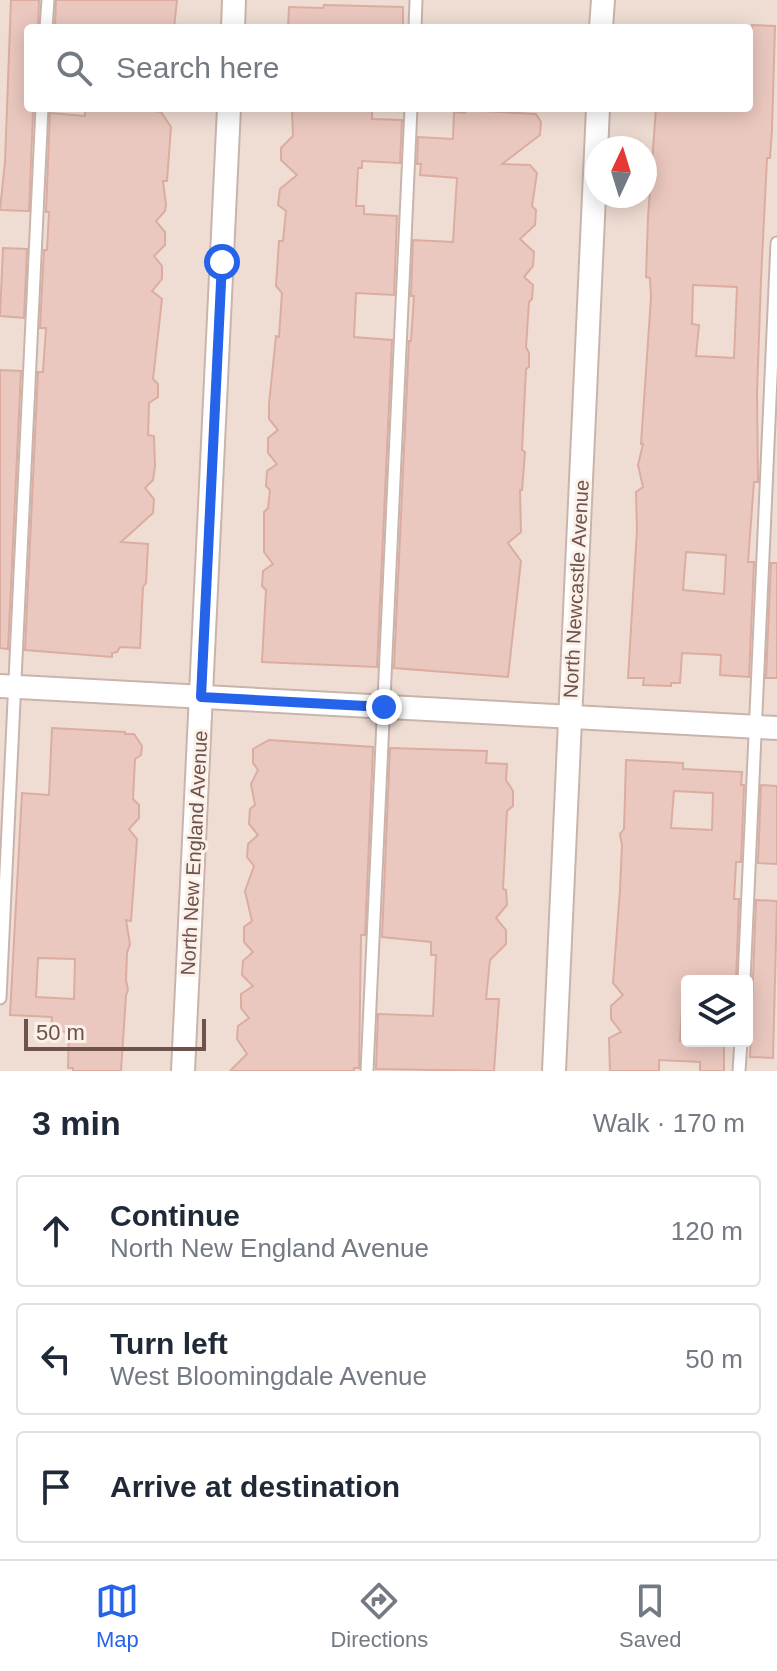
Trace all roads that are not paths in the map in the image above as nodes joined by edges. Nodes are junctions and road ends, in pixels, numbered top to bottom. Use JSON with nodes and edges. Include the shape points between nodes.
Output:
{"nodes":[{"id":1,"x":48,"y":0,"type":"edge"},
{"id":2,"x":234,"y":0,"type":"edge"},
{"id":3,"x":416,"y":0,"type":"edge"},
{"id":4,"x":603,"y":0,"type":"edge"},
{"id":5,"x":46,"y":24,"type":"edge"},
{"id":6,"x":233,"y":24,"type":"edge"},
{"id":7,"x":415,"y":24,"type":"edge"},
{"id":8,"x":601,"y":24,"type":"edge"},
{"id":9,"x":42,"y":112,"type":"edge"},
{"id":10,"x":229,"y":112,"type":"edge"},
{"id":11,"x":411,"y":112,"type":"edge"},
{"id":12,"x":598,"y":112,"type":"edge"},
{"id":13,"x":777,"y":243,"type":"edge"},
{"id":14,"x":7,"y":687,"type":"edge"},
{"id":15,"x":201,"y":697,"type":"junction"},
{"id":16,"x":384,"y":707,"type":"junction"},
{"id":17,"x":570,"y":717,"type":"junction"},
{"id":18,"x":766,"y":727,"type":"edge"},
{"id":19,"x":745,"y":975,"type":"edge"},
{"id":20,"x":0,"y":998,"type":"edge"},
{"id":21,"x":741,"y":1047,"type":"edge"},
{"id":22,"x":183,"y":1071,"type":"edge"},
{"id":23,"x":367,"y":1071,"type":"edge"},
{"id":24,"x":554,"y":1071,"type":"edge"},
{"id":25,"x":739,"y":1071,"type":"edge"}],
"edges":[{"from":1,"to":5,"type":"lane"},
{"from":2,"to":6,"type":"street"},
{"from":3,"to":7,"type":"lane"},
{"from":4,"to":8,"type":"street"},
{"from":9,"to":14,"type":"lane"},
{"from":10,"to":15,"type":"street","name":"North New England Avenue"},
{"from":11,"to":16,"type":"lane"},
{"from":12,"to":17,"type":"street","name":"North Newcastle Avenue"},
{"from":13,"to":18,"type":"lane"},
{"from":14,"to":15,"type":"street"},
{"from":14,"to":20,"type":"lane"},
{"from":15,"to":16,"type":"street"},
{"from":15,"to":22,"type":"street","name":"North New England Avenue"},
{"from":16,"to":17,"type":"street"},
{"from":16,"to":23,"type":"lane"},
{"from":17,"to":18,"type":"street"},
{"from":17,"to":24,"type":"street","name":"North Newcastle Avenue"},
{"from":18,"to":19,"type":"lane"},
{"from":21,"to":25,"type":"lane"}]}
